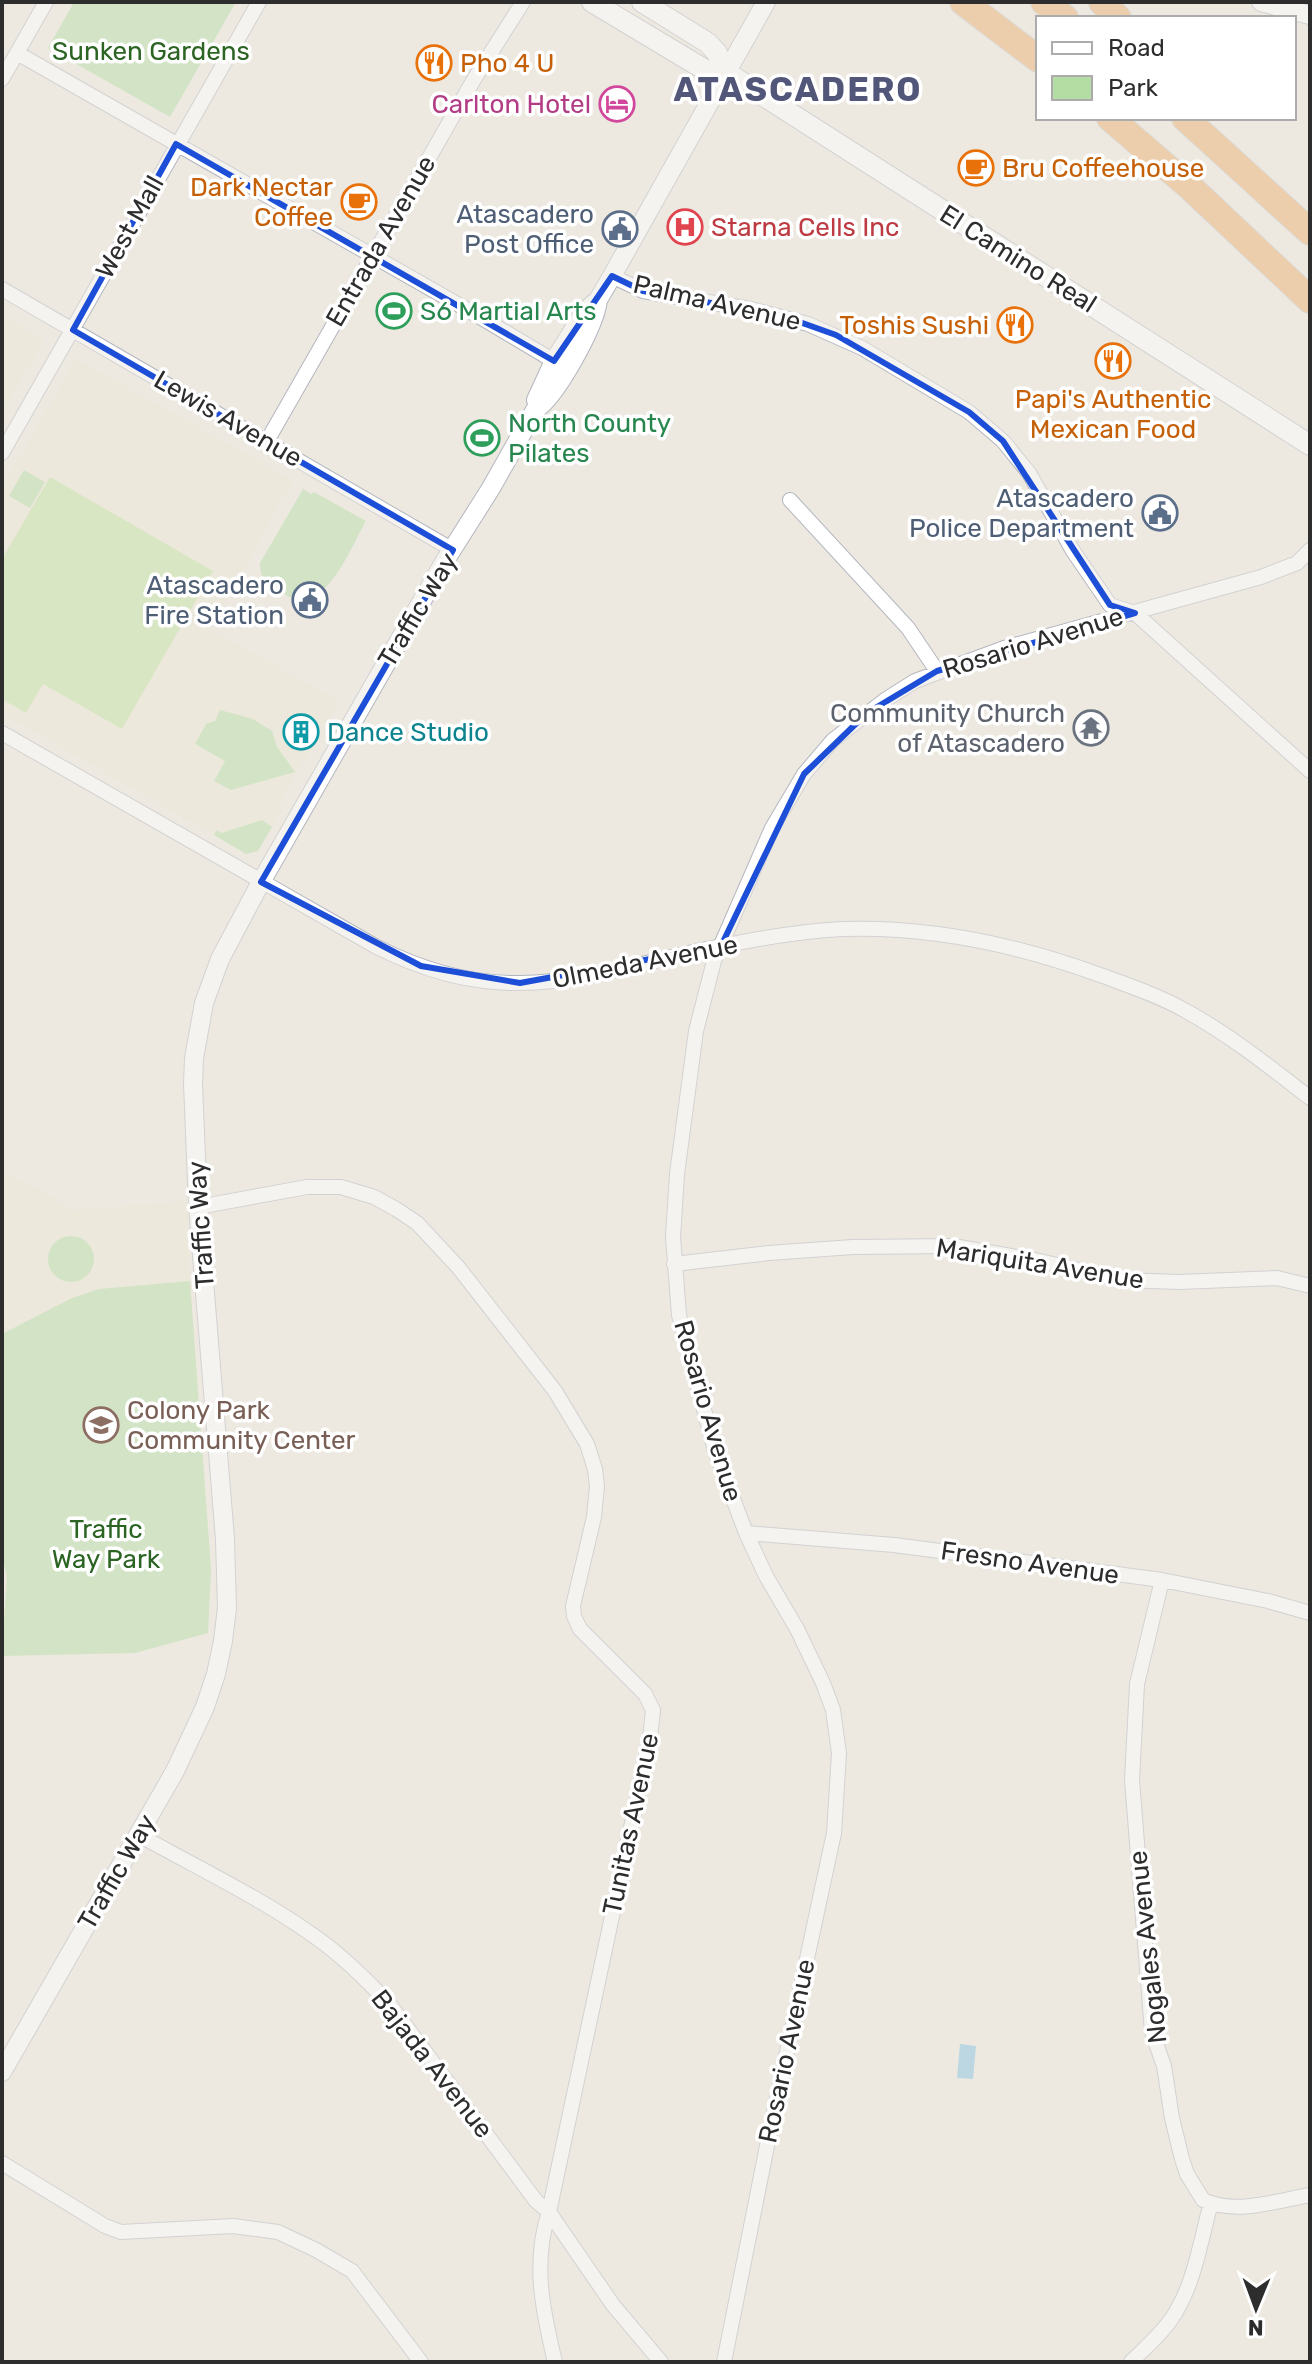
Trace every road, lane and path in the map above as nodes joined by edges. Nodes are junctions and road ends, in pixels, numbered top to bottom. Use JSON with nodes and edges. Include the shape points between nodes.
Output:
{"nodes":[{"id":1,"x":46,"y":2,"type":"edge"},
{"id":2,"x":259,"y":2,"type":"edge"},
{"id":3,"x":523,"y":2,"type":"edge"},
{"id":4,"x":592,"y":2,"type":"edge"},
{"id":5,"x":642,"y":2,"type":"edge"},
{"id":6,"x":766,"y":2,"type":"edge"},
{"id":7,"x":963,"y":2,"type":"edge"},
{"id":8,"x":1044,"y":2,"type":"edge"},
{"id":9,"x":1261,"y":2,"type":"edge"},
{"id":10,"x":1062,"y":16,"type":"edge"},
{"id":11,"x":1309,"y":17,"type":"edge"},
{"id":12,"x":17,"y":53,"type":"junction"},
{"id":13,"x":1036,"y":57,"type":"edge"},
{"id":14,"x":726,"y":72,"type":"junction"},
{"id":15,"x":2,"y":79,"type":"edge"},
{"id":16,"x":1112,"y":120,"type":"edge"},
{"id":17,"x":1187,"y":120,"type":"edge"},
{"id":18,"x":1216,"y":120,"type":"edge"},
{"id":19,"x":176,"y":144,"type":"junction"},
{"id":20,"x":1305,"y":227,"type":"edge"},
{"id":21,"x":373,"y":255,"type":"junction"},
{"id":22,"x":612,"y":276,"type":"junction"},
{"id":23,"x":2,"y":289,"type":"edge"},
{"id":24,"x":598,"y":300,"type":"junction"},
{"id":25,"x":1310,"y":300,"type":"edge"},
{"id":26,"x":73,"y":330,"type":"junction"},
{"id":27,"x":554,"y":361,"type":"junction"},
{"id":28,"x":535,"y":410,"type":"junction"},
{"id":29,"x":267,"y":441,"type":"junction"},
{"id":30,"x":1310,"y":445,"type":"edge"},
{"id":31,"x":2,"y":453,"type":"edge"},
{"id":32,"x":790,"y":500,"type":"dead end"},
{"id":33,"x":453,"y":550,"type":"junction"},
{"id":34,"x":1310,"y":550,"type":"edge"},
{"id":35,"x":1135,"y":613,"type":"junction"},
{"id":36,"x":937,"y":671,"type":"junction"},
{"id":37,"x":2,"y":733,"type":"edge"},
{"id":38,"x":1310,"y":771,"type":"edge"},
{"id":39,"x":261,"y":882,"type":"junction"},
{"id":40,"x":721,"y":946,"type":"junction"},
{"id":41,"x":1310,"y":1098,"type":"edge"},
{"id":42,"x":198,"y":1207,"type":"junction"},
{"id":43,"x":674,"y":1264,"type":"junction"},
{"id":44,"x":1310,"y":1286,"type":"edge"},
{"id":45,"x":746,"y":1533,"type":"junction"},
{"id":46,"x":1162,"y":1580,"type":"junction"},
{"id":47,"x":1310,"y":1613,"type":"edge"},
{"id":48,"x":139,"y":1835,"type":"junction"},
{"id":49,"x":2,"y":2072,"type":"edge"},
{"id":50,"x":2,"y":2163,"type":"edge"},
{"id":51,"x":1310,"y":2195,"type":"edge"},
{"id":52,"x":1211,"y":2203,"type":"junction"},
{"id":53,"x":549,"y":2212,"type":"junction"},
{"id":54,"x":421,"y":2362,"type":"edge"},
{"id":55,"x":555,"y":2362,"type":"edge"},
{"id":56,"x":661,"y":2362,"type":"edge"},
{"id":57,"x":724,"y":2362,"type":"edge"},
{"id":58,"x":1131,"y":2362,"type":"edge"}],
"edges":[{"from":1,"to":12,"type":"street"},
{"from":2,"to":19,"type":"street","name":"West Mall"},
{"from":3,"to":21,"type":"street","name":"Entrada Avenue"},
{"from":4,"to":14,"type":"main road","name":"El Camino Real","via":[[707,71]]},
{"from":5,"to":14,"type":"main road","name":"El Camino Real","via":[[708,43]]},
{"from":6,"to":14,"type":"street","name":"Traffic Way"},
{"from":7,"to":13,"type":"highway"},
{"from":8,"to":10,"type":"highway"},
{"from":9,"to":11,"type":"street"},
{"from":12,"to":15,"type":"street"},
{"from":12,"to":19,"type":"street"},
{"from":14,"to":22,"type":"street","name":"Traffic Way"},
{"from":14,"to":30,"type":"main road","name":"El Camino Real"},
{"from":16,"to":25,"type":"highway"},
{"from":17,"to":20,"type":"highway"},
{"from":18,"to":20,"type":"highway"},
{"from":19,"to":21,"type":"street"},
{"from":19,"to":26,"type":"street","name":"West Mall"},
{"from":21,"to":27,"type":"street"},
{"from":21,"to":29,"type":"street","name":"Entrada Avenue"},
{"from":22,"to":24,"type":"street","name":"Traffic Way"},
{"from":22,"to":35,"type":"street","name":"Palma Avenue","via":[[643,291],[808,324],[862,348],[969,412],[1023,464],[1110,605]]},
{"from":23,"to":26,"type":"street","name":"Lewis Avenue"},
{"from":24,"to":27,"type":"street","name":"Traffic Way","via":[[585,311]]},
{"from":24,"to":28,"type":"street","name":"Traffic Way","via":[[596,315],[570,364]]},
{"from":26,"to":29,"type":"street","name":"Lewis Avenue"},
{"from":26,"to":31,"type":"street","name":"West Mall"},
{"from":27,"to":28,"type":"street","name":"Traffic Way"},
{"from":28,"to":33,"type":"street","name":"Traffic Way"},
{"from":29,"to":33,"type":"street","name":"Lewis Avenue"},
{"from":32,"to":36,"type":"street","via":[[908,628]]},
{"from":33,"to":39,"type":"street","name":"Traffic Way"},
{"from":34,"to":35,"type":"street","name":"Rosario Avenue","via":[[1297,563],[1261,577]]},
{"from":35,"to":36,"type":"street","name":"Rosario Avenue"},
{"from":35,"to":38,"type":"street","name":"Palma Avenue"},
{"from":36,"to":40,"type":"street","name":"Rosario Avenue","via":[[867,713],[833,740],[804,774],[772,828]]},
{"from":37,"to":39,"type":"street","name":"Olmeda Avenue"},
{"from":39,"to":40,"type":"street","name":"Olmeda Avenue","via":[[397,957],[470,979],[545,982]]},
{"from":39,"to":42,"type":"street","name":"Traffic Way","via":[[220,959],[198,1030],[193,1084]]},
{"from":40,"to":41,"type":"street","name":"Olmeda Avenue","via":[[840,929],[1020,948],[1186,1011]]},
{"from":40,"to":43,"type":"street","name":"Rosario Avenue","via":[[696,1031],[677,1174]]},
{"from":42,"to":48,"type":"street","name":"Traffic Way","via":[[227,1608],[205,1707]]},
{"from":42,"to":53,"type":"street","name":"Tunitas Avenue","via":[[325,1186],[359,1192],[396,1209],[417,1223],[458,1267],[555,1391],[587,1444],[597,1486],[574,1616],[580,1629],[645,1694],[653,1710]]},
{"from":43,"to":44,"type":"street","name":"Mariquita Avenue","via":[[853,1247],[953,1246],[1123,1280],[1277,1278]]},
{"from":43,"to":45,"type":"street","name":"Rosario Avenue","via":[[679,1315],[696,1384]]},
{"from":45,"to":46,"type":"street","name":"Fresno Avenue","via":[[894,1545]]},
{"from":45,"to":57,"type":"street","name":"Rosario Avenue","via":[[823,1683],[839,1753],[834,1833]]},
{"from":46,"to":47,"type":"street","name":"Fresno Avenue"},
{"from":46,"to":52,"type":"street","name":"Nogales Avenue","via":[[1137,1684],[1132,1780],[1140,1896],[1152,2032],[1187,2174],[1203,2200]]},
{"from":48,"to":49,"type":"street","name":"Traffic Way"},
{"from":48,"to":53,"type":"street","name":"Bajada Avenue","via":[[293,1922],[359,1972]]},
{"from":50,"to":54,"type":"street","via":[[121,2232],[233,2226],[278,2232],[304,2244],[352,2271]]},
{"from":51,"to":52,"type":"street","via":[[1244,2206]]},
{"from":52,"to":58,"type":"street","via":[[1178,2309]]},
{"from":53,"to":55,"type":"street","via":[[540,2287]]},
{"from":53,"to":56,"type":"street","name":"Bajada Avenue","via":[[613,2305]]}]}
